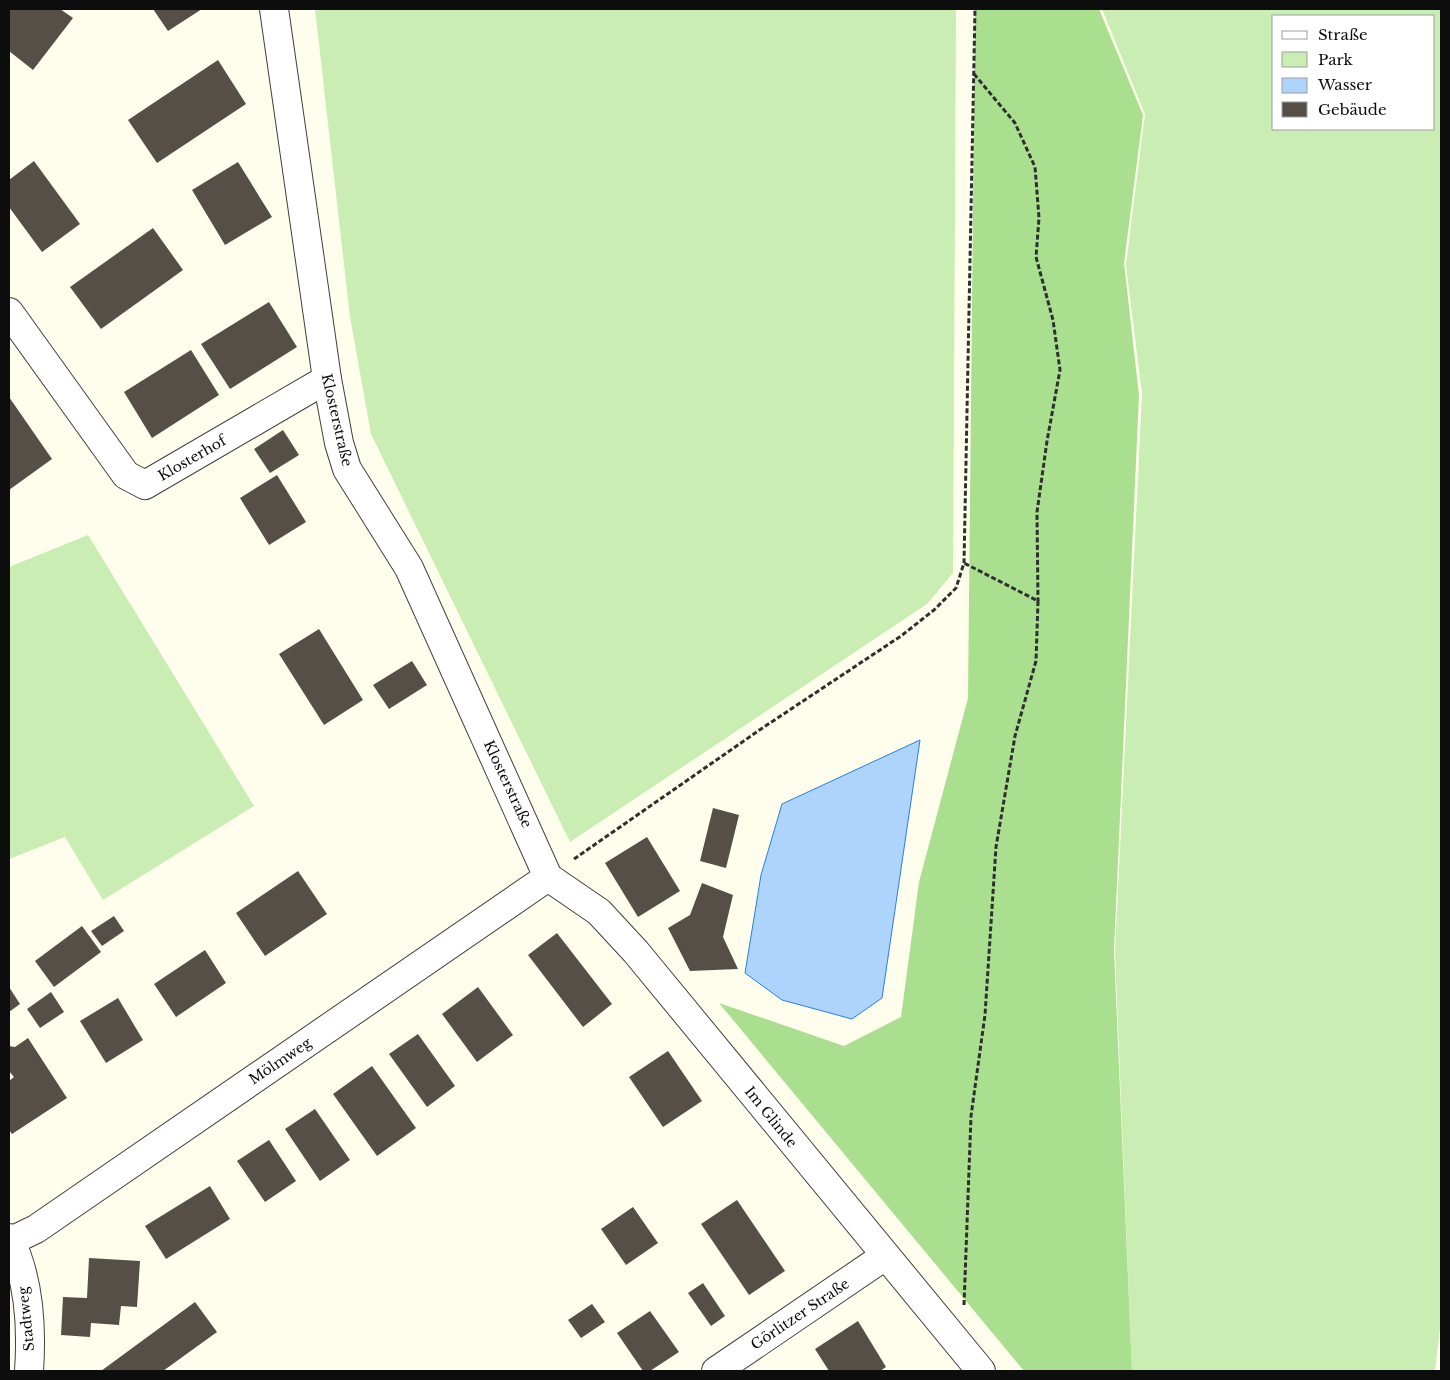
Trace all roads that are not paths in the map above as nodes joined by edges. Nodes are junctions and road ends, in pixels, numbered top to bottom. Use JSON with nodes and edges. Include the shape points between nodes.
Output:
{"nodes":[{"id":1,"x":274,"y":9,"type":"edge"},
{"id":2,"x":9,"y":312,"type":"edge"},
{"id":3,"x":326,"y":379,"type":"junction"},
{"id":4,"x":548,"y":877,"type":"junction"},
{"id":5,"x":10,"y":1240,"type":"edge"},
{"id":6,"x":885,"y":1256,"type":"junction"},
{"id":7,"x":30,"y":1371,"type":"edge"},
{"id":8,"x":716,"y":1371,"type":"edge"},
{"id":9,"x":981,"y":1371,"type":"edge"}],
"edges":[{"from":1,"to":3,"type":"street","name":"Klosterstraße"},
{"from":2,"to":3,"type":"street","name":"Klosterhof","via":[[126,475],[145,485]]},
{"from":3,"to":4,"type":"street","name":"Klosterstraße","via":[[347,469],[410,568]]},
{"from":4,"to":5,"type":"street","name":"Mölmweg","via":[[36,1229]]},
{"from":4,"to":6,"type":"street","name":"Im Glinde","via":[[599,912],[636,952]]},
{"from":5,"to":7,"type":"street","name":"Stadtweg","via":[[24,1283],[29,1318]]},
{"from":6,"to":8,"type":"street","name":"Görlitzer Straße"},
{"from":6,"to":9,"type":"street","name":"Im Glinde"}]}
